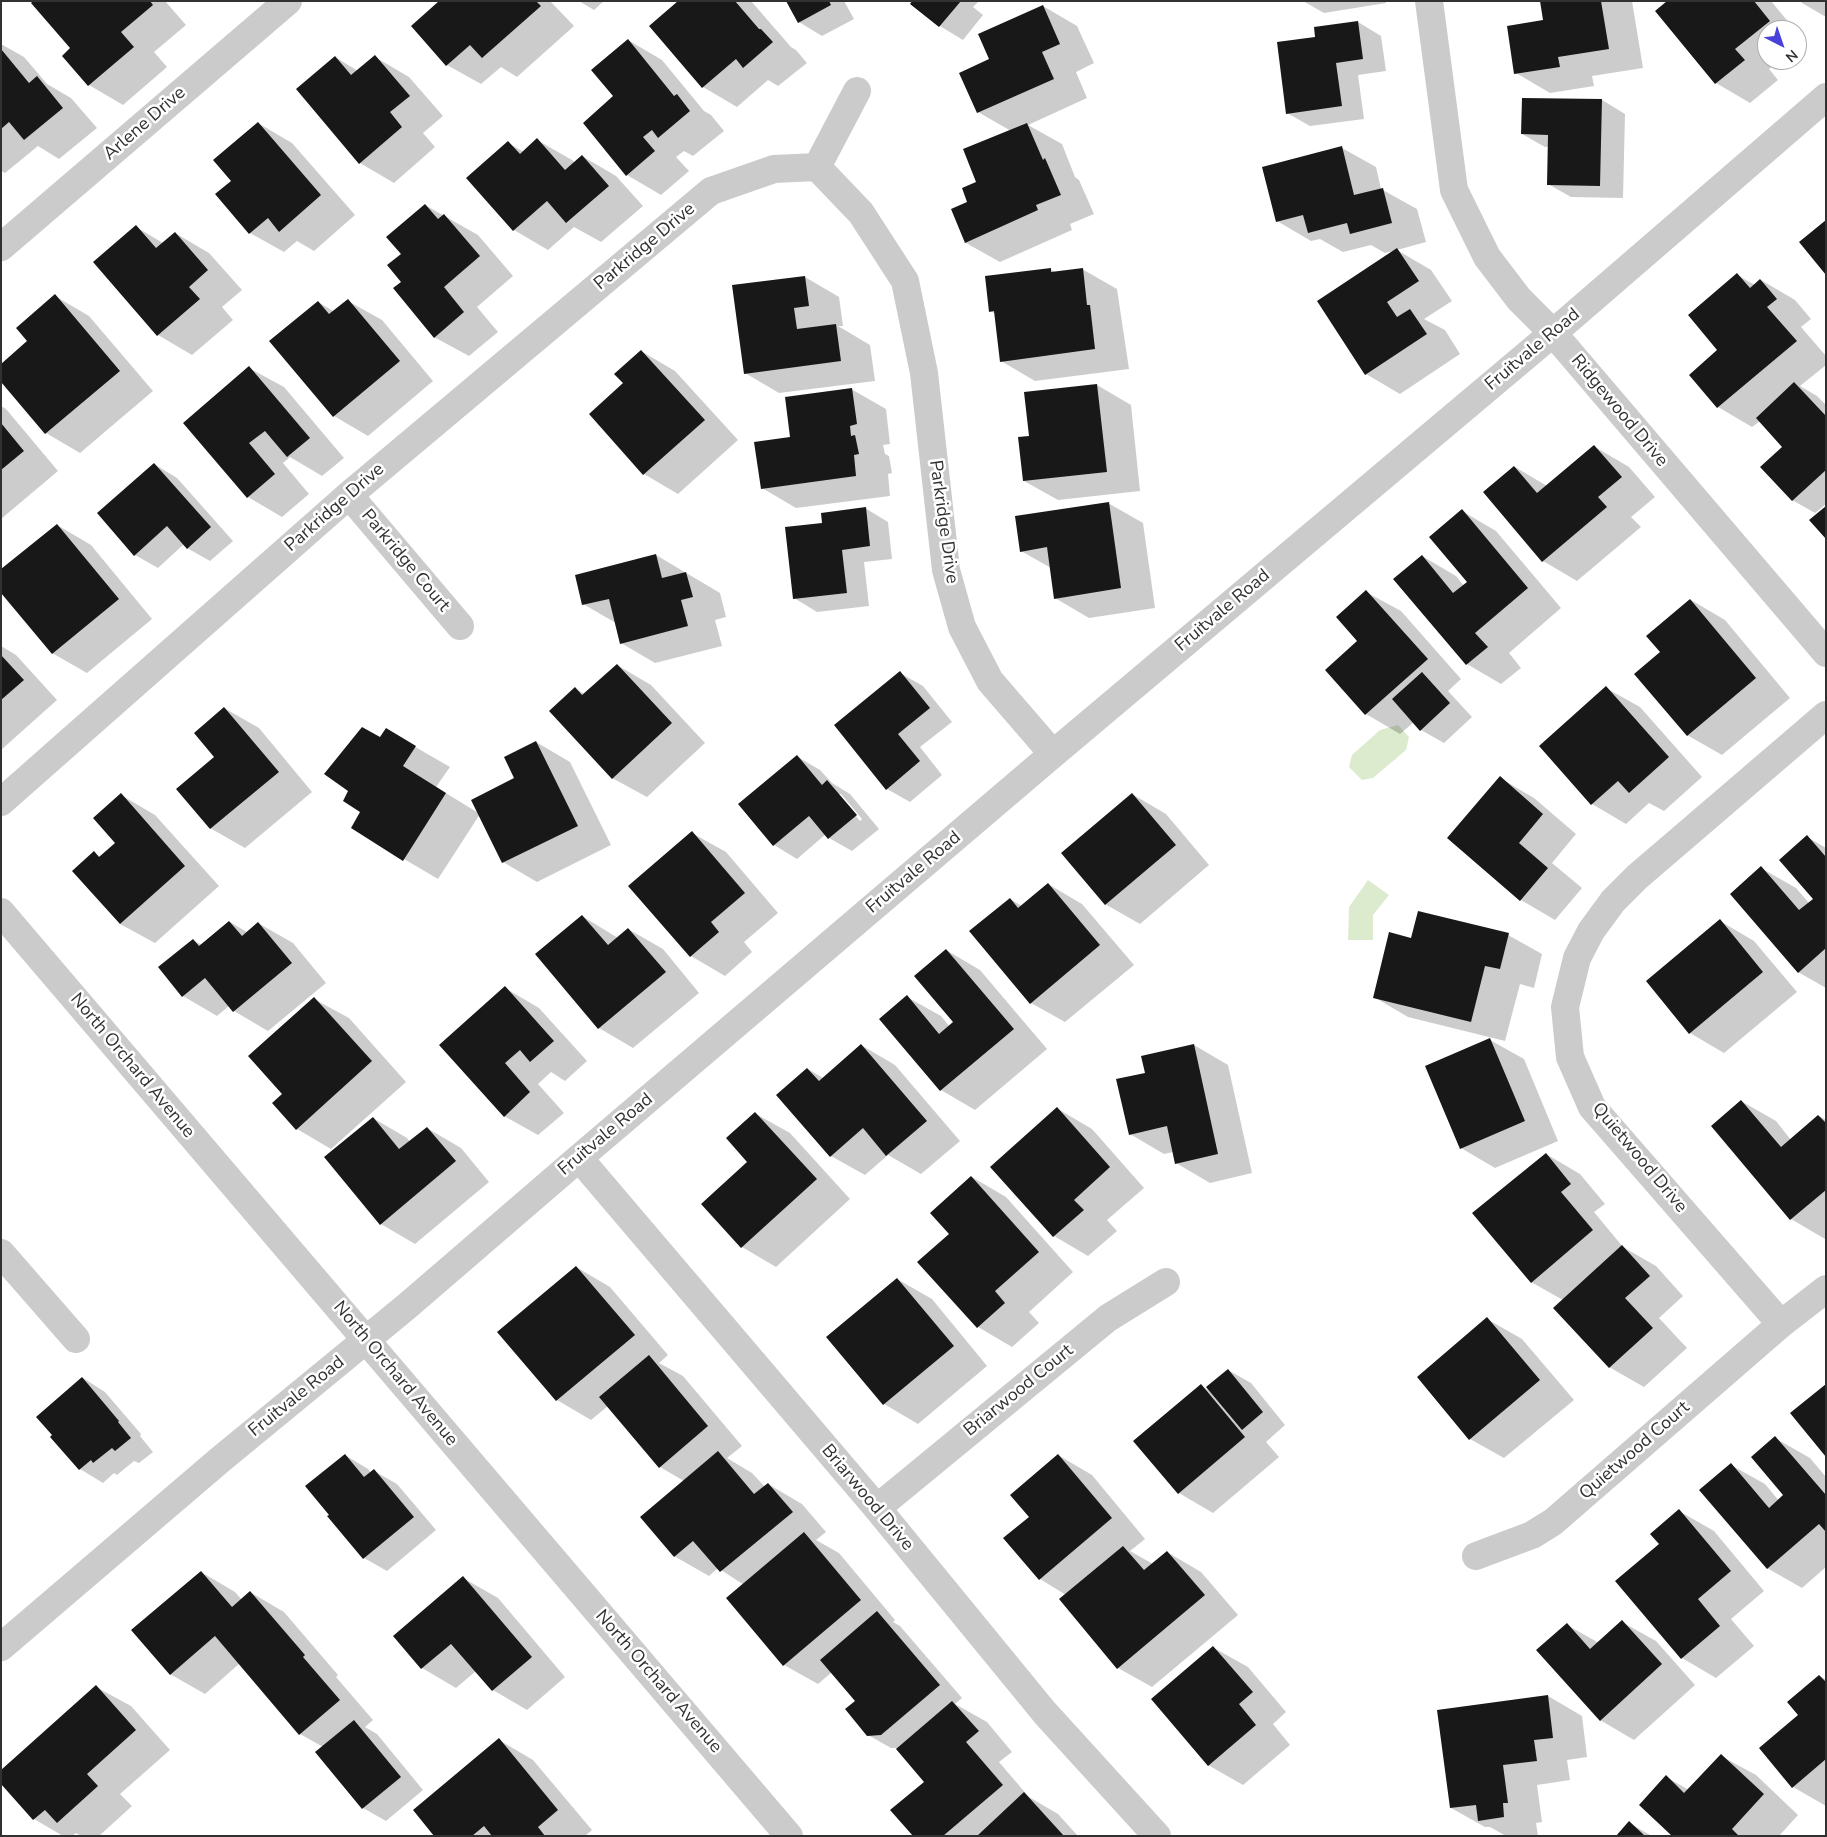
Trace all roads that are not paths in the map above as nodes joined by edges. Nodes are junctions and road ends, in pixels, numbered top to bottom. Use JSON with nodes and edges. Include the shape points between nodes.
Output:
{"nodes":[{"id":1,"x":288,"y":1,"type":"edge"},
{"id":2,"x":1429,"y":1,"type":"edge"},
{"id":3,"x":857,"y":91,"type":"dead end"},
{"id":4,"x":1826,"y":97,"type":"edge"},
{"id":5,"x":817,"y":168,"type":"junction"},
{"id":6,"x":1,"y":248,"type":"edge"},
{"id":7,"x":1553,"y":333,"type":"junction"},
{"id":8,"x":349,"y":495,"type":"junction"},
{"id":9,"x":460,"y":626,"type":"dead end"},
{"id":10,"x":1826,"y":653,"type":"edge"},
{"id":11,"x":1826,"y":715,"type":"edge"},
{"id":12,"x":1053,"y":754,"type":"junction"},
{"id":13,"x":1,"y":802,"type":"edge"},
{"id":14,"x":1,"y":912,"type":"edge"},
{"id":15,"x":579,"y":1158,"type":"junction"},
{"id":16,"x":1,"y":1253,"type":"edge"},
{"id":17,"x":1166,"y":1282,"type":"dead end"},
{"id":18,"x":1826,"y":1288,"type":"edge"},
{"id":19,"x":1781,"y":1324,"type":"junction"},
{"id":20,"x":76,"y":1338,"type":"dead end"},
{"id":21,"x":366,"y":1340,"type":"junction"},
{"id":22,"x":877,"y":1508,"type":"junction"},
{"id":23,"x":1476,"y":1556,"type":"dead end"},
{"id":24,"x":1,"y":1647,"type":"edge"},
{"id":25,"x":789,"y":1836,"type":"edge"},
{"id":26,"x":1157,"y":1836,"type":"edge"}],
"edges":[{"from":1,"to":6,"type":"street","name":"Arlene Drive"},
{"from":2,"to":7,"type":"street","name":"Ridgewood Drive","via":[[1454,190],[1487,257],[1519,299]]},
{"from":3,"to":5,"type":"street"},
{"from":4,"to":7,"type":"street","name":"Fruitvale Road"},
{"from":5,"to":8,"type":"street","name":"Parkridge Drive","via":[[774,169],[711,191]]},
{"from":5,"to":12,"type":"street","name":"Parkridge Drive","via":[[861,212],[904,281],[924,373],[946,570],[962,628],[990,681]]},
{"from":7,"to":10,"type":"street","name":"Ridgewood Drive"},
{"from":7,"to":12,"type":"street","name":"Fruitvale Road"},
{"from":8,"to":9,"type":"street","name":"Parkridge Court"},
{"from":8,"to":13,"type":"street","name":"Parkridge Drive"},
{"from":11,"to":19,"type":"street","name":"Quietwood Drive","via":[[1613,901],[1591,930],[1577,958],[1565,1007],[1570,1057],[1592,1107]]},
{"from":12,"to":15,"type":"street","name":"Fruitvale Road"},
{"from":14,"to":21,"type":"street","name":"North Orchard Avenue"},
{"from":15,"to":21,"type":"street","name":"Fruitvale Road"},
{"from":15,"to":22,"type":"street","name":"Briarwood Drive"},
{"from":16,"to":20,"type":"street"},
{"from":17,"to":22,"type":"street","name":"Briarwood Court","via":[[1108,1318]]},
{"from":18,"to":19,"type":"street"},
{"from":19,"to":23,"type":"street","name":"Quietwood Court","via":[[1553,1522],[1532,1535]]},
{"from":21,"to":24,"type":"street","name":"Fruitvale Road"},
{"from":21,"to":25,"type":"street","name":"North Orchard Avenue"},
{"from":22,"to":26,"type":"street","name":"Briarwood Drive","via":[[1045,1713]]}]}
